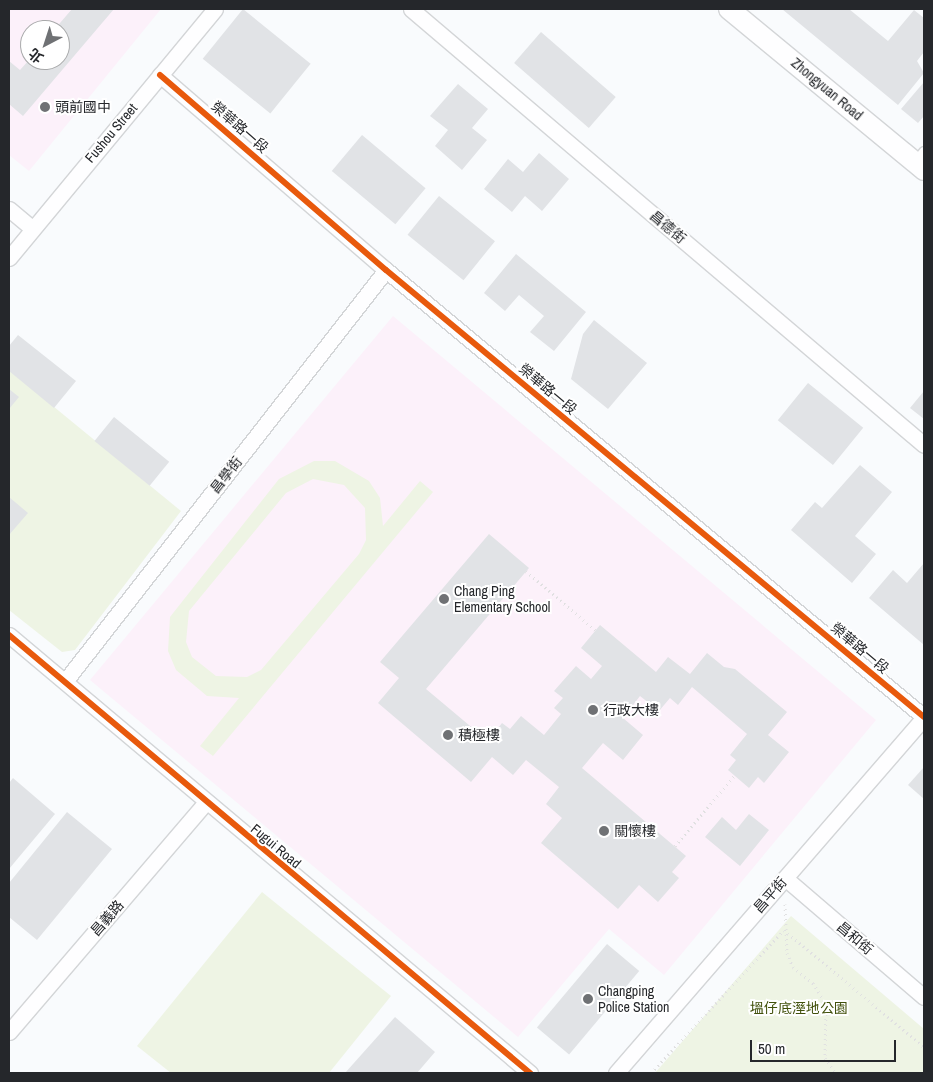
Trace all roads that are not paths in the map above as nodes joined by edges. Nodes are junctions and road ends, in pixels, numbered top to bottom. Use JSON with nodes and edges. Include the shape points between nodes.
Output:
{"nodes":[{"id":1,"x":215,"y":9,"type":"edge"},
{"id":2,"x":411,"y":9,"type":"edge"},
{"id":3,"x":729,"y":9,"type":"edge"},
{"id":4,"x":160,"y":75,"type":"junction"},
{"id":5,"x":921,"y":161,"type":"edge"},
{"id":6,"x":9,"y":208,"type":"edge"},
{"id":7,"x":32,"y":228,"type":"junction"},
{"id":8,"x":9,"y":258,"type":"edge"},
{"id":9,"x":386,"y":270,"type":"junction"},
{"id":10,"x":924,"y":445,"type":"edge"},
{"id":11,"x":9,"y":635,"type":"edge"},
{"id":12,"x":66,"y":680,"type":"junction"},
{"id":13,"x":924,"y":717,"type":"edge"},
{"id":14,"x":205,"y":803,"type":"junction"},
{"id":15,"x":785,"y":878,"type":"junction"},
{"id":16,"x":924,"y":997,"type":"edge"},
{"id":17,"x":9,"y":1032,"type":"edge"},
{"id":18,"x":530,"y":1073,"type":"edge"},
{"id":19,"x":616,"y":1073,"type":"edge"}],
"edges":[{"from":1,"to":4,"type":"street","name":"Fushou Street"},
{"from":2,"to":10,"type":"street","name":"昌德街"},
{"from":3,"to":5,"type":"street","name":"Zhongyuan Road"},
{"from":4,"to":7,"type":"street","name":"Fushou Street"},
{"from":4,"to":9,"type":"street","name":"榮華路一段"},
{"from":6,"to":7,"type":"street"},
{"from":7,"to":8,"type":"street","name":"Fushou Street"},
{"from":9,"to":12,"type":"street","name":"昌學街"},
{"from":9,"to":13,"type":"street","name":"榮華路一段"},
{"from":11,"to":12,"type":"street","name":"Fugui Road"},
{"from":12,"to":14,"type":"street","name":"Fugui Road"},
{"from":13,"to":15,"type":"street","name":"昌平街"},
{"from":14,"to":17,"type":"street","name":"昌義路"},
{"from":14,"to":18,"type":"street","name":"Fugui Road"},
{"from":15,"to":16,"type":"street","name":"昌和街"},
{"from":15,"to":19,"type":"street","name":"昌平街"}]}
